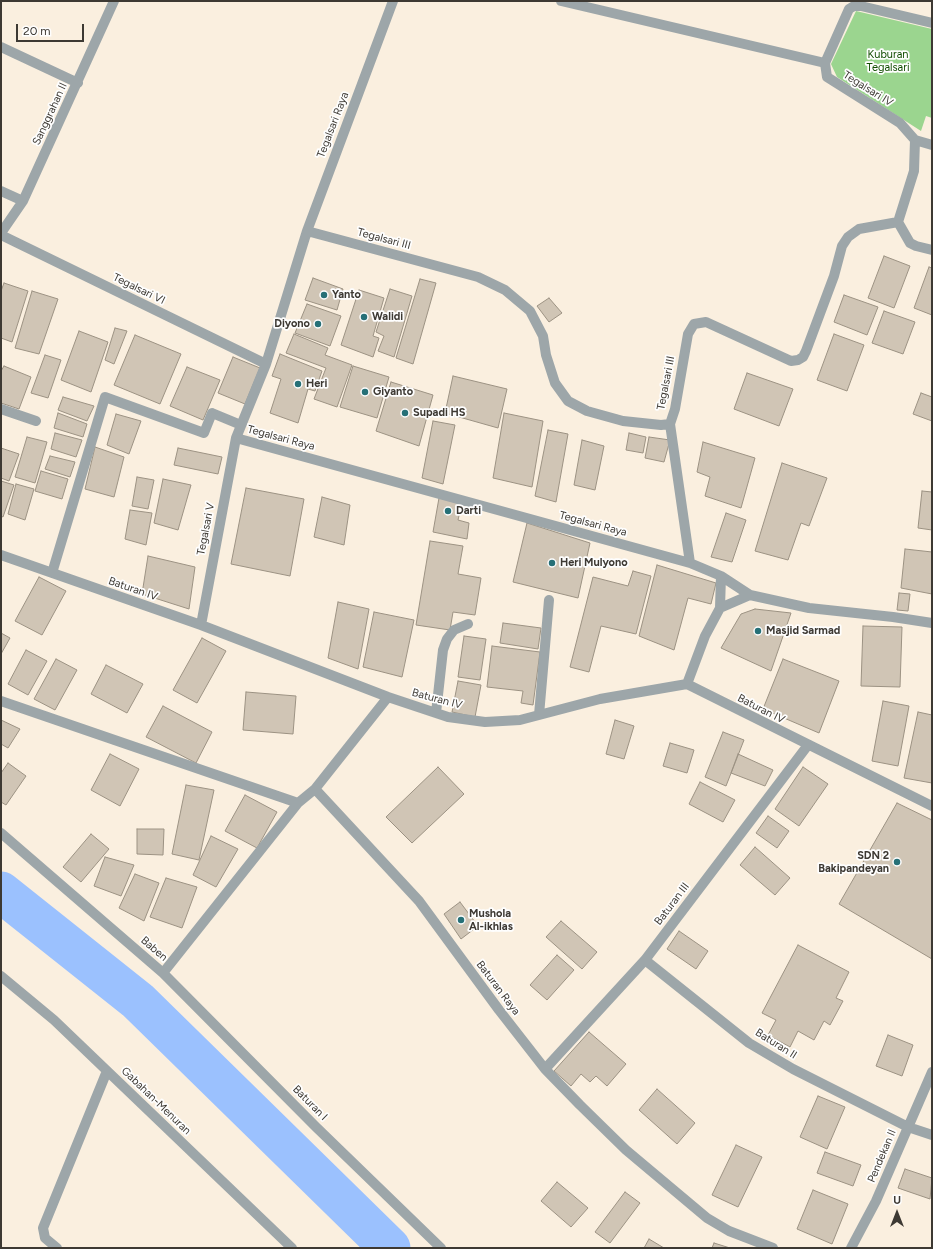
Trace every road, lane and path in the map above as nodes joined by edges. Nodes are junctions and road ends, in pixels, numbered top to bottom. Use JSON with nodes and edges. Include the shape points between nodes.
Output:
{"nodes":[{"id":1,"x":114,"y":1,"type":"edge"},
{"id":2,"x":393,"y":1,"type":"edge"},
{"id":3,"x":561,"y":1,"type":"edge"},
{"id":4,"x":932,"y":23,"type":"edge"},
{"id":5,"x":1,"y":47,"type":"edge"},
{"id":6,"x":825,"y":63,"type":"junction"},
{"id":7,"x":78,"y":83,"type":"junction"},
{"id":8,"x":914,"y":140,"type":"junction"},
{"id":9,"x":932,"y":145,"type":"edge"},
{"id":10,"x":1,"y":191,"type":"edge"},
{"id":11,"x":23,"y":201,"type":"junction"},
{"id":12,"x":898,"y":222,"type":"junction"},
{"id":13,"x":307,"y":231,"type":"junction"},
{"id":14,"x":1,"y":234,"type":"edge"},
{"id":15,"x":932,"y":250,"type":"edge"},
{"id":16,"x":266,"y":364,"type":"junction"},
{"id":17,"x":1,"y":409,"type":"edge"},
{"id":18,"x":36,"y":421,"type":"dead end"},
{"id":19,"x":670,"y":424,"type":"junction"},
{"id":20,"x":241,"y":425,"type":"junction"},
{"id":21,"x":236,"y":438,"type":"junction"},
{"id":22,"x":1,"y":555,"type":"edge"},
{"id":23,"x":690,"y":563,"type":"junction"},
{"id":24,"x":52,"y":573,"type":"junction"},
{"id":25,"x":721,"y":576,"type":"junction"},
{"id":26,"x":750,"y":595,"type":"junction"},
{"id":27,"x":549,"y":600,"type":"dead end"},
{"id":28,"x":720,"y":608,"type":"junction"},
{"id":29,"x":932,"y":623,"type":"edge"},
{"id":30,"x":468,"y":624,"type":"dead end"},
{"id":31,"x":201,"y":625,"type":"junction"},
{"id":32,"x":687,"y":684,"type":"junction"},
{"id":33,"x":388,"y":697,"type":"junction"},
{"id":34,"x":1,"y":701,"type":"edge"},
{"id":35,"x":436,"y":713,"type":"junction"},
{"id":36,"x":539,"y":716,"type":"junction"},
{"id":37,"x":808,"y":746,"type":"junction"},
{"id":38,"x":315,"y":788,"type":"junction"},
{"id":39,"x":298,"y":803,"type":"junction"},
{"id":40,"x":932,"y":806,"type":"edge"},
{"id":41,"x":1,"y":833,"type":"edge"},
{"id":42,"x":645,"y":960,"type":"junction"},
{"id":43,"x":163,"y":972,"type":"junction"},
{"id":44,"x":1,"y":976,"type":"edge"},
{"id":45,"x":545,"y":1069,"type":"junction"},
{"id":46,"x":107,"y":1071,"type":"junction"},
{"id":47,"x":932,"y":1072,"type":"edge"},
{"id":48,"x":908,"y":1126,"type":"junction"},
{"id":49,"x":932,"y":1136,"type":"edge"},
{"id":50,"x":57,"y":1248,"type":"edge"},
{"id":51,"x":292,"y":1248,"type":"edge"},
{"id":52,"x":441,"y":1248,"type":"edge"},
{"id":53,"x":773,"y":1248,"type":"edge"},
{"id":54,"x":851,"y":1248,"type":"edge"}],
"edges":[{"from":1,"to":7,"type":"street","name":"Sanggrahan II"},
{"from":2,"to":13,"type":"street","name":"Tegalsari Raya"},
{"from":3,"to":6,"type":"street"},
{"from":4,"to":6,"type":"street","via":[[854,6],[850,9]]},
{"from":5,"to":7,"type":"street"},
{"from":6,"to":8,"type":"street","name":"Tegalsari IV","via":[[827,77],[900,123]]},
{"from":7,"to":11,"type":"street","name":"Sanggrahan II"},
{"from":8,"to":9,"type":"street"},
{"from":8,"to":12,"type":"street","via":[[914,171]]},
{"from":10,"to":11,"type":"street"},
{"from":11,"to":14,"type":"street","name":"Sanggrahan II"},
{"from":12,"to":15,"type":"street","via":[[910,243]]},
{"from":12,"to":19,"type":"street","name":"Tegalsari III","via":[[859,230],[848,237],[842,246],[834,276],[806,350],[803,357],[798,360],[791,361],[706,322],[694,324],[688,334]]},
{"from":13,"to":16,"type":"street","name":"Tegalsari Raya"},
{"from":13,"to":19,"type":"street","name":"Tegalsari III","via":[[478,277],[505,290],[530,311],[543,336],[555,383],[568,401],[587,411],[623,421]]},
{"from":14,"to":16,"type":"street","name":"Tegalsari VI"},
{"from":16,"to":20,"type":"street","name":"Tegalsari Raya"},
{"from":17,"to":18,"type":"street"},
{"from":19,"to":23,"type":"street"},
{"from":20,"to":21,"type":"street","name":"Tegalsari Raya"},
{"from":20,"to":24,"type":"street","via":[[212,413],[204,433],[105,397]]},
{"from":21,"to":23,"type":"street","name":"Tegalsari Raya"},
{"from":21,"to":31,"type":"street","name":"Tegalsari V"},
{"from":22,"to":24,"type":"street","name":"Baturan IV"},
{"from":23,"to":25,"type":"street","name":"Tegalsari Raya"},
{"from":24,"to":31,"type":"street","name":"Baturan IV"},
{"from":25,"to":26,"type":"street","name":"Tegalsari Raya"},
{"from":25,"to":28,"type":"street"},
{"from":26,"to":28,"type":"street"},
{"from":26,"to":29,"type":"street","name":"Tegalsari Raya","via":[[809,608]]},
{"from":27,"to":36,"type":"street"},
{"from":28,"to":32,"type":"street","via":[[705,636]]},
{"from":30,"to":35,"type":"street","via":[[454,630],[443,650]]},
{"from":31,"to":33,"type":"street","name":"Baturan IV"},
{"from":32,"to":36,"type":"street","name":"Baturan IV","via":[[600,699]]},
{"from":32,"to":37,"type":"street","name":"Baturan IV"},
{"from":33,"to":35,"type":"street","name":"Baturan IV"},
{"from":33,"to":38,"type":"street"},
{"from":34,"to":39,"type":"street"},
{"from":35,"to":36,"type":"street","name":"Baturan IV","via":[[485,722]]},
{"from":37,"to":40,"type":"street","name":"Baturan IV"},
{"from":37,"to":42,"type":"street","name":"Baturan III"},
{"from":38,"to":39,"type":"street","name":"Baben"},
{"from":38,"to":45,"type":"street","name":"Baturan Raya","via":[[419,901]]},
{"from":39,"to":43,"type":"street","name":"Baben"},
{"from":41,"to":43,"type":"street","name":"Baben"},
{"from":42,"to":45,"type":"street","name":"Baturan III"},
{"from":42,"to":48,"type":"street","name":"Baturan II","via":[[749,1043],[793,1069]]},
{"from":43,"to":52,"type":"street","name":"Baturan I"},
{"from":44,"to":46,"type":"street","name":"Gabahan-Menuran","via":[[54,1020]]},
{"from":45,"to":53,"type":"street","name":"Baturan Raya","via":[[626,1150],[707,1218],[729,1231]]},
{"from":46,"to":50,"type":"street","via":[[43,1228],[44,1238]]},
{"from":46,"to":51,"type":"street","name":"Gabahan-Menuran"},
{"from":47,"to":48,"type":"street","name":"Pendekan II"},
{"from":48,"to":49,"type":"street","name":"Baturan II"},
{"from":48,"to":54,"type":"street","name":"Pendekan II","via":[[876,1202]]}]}
